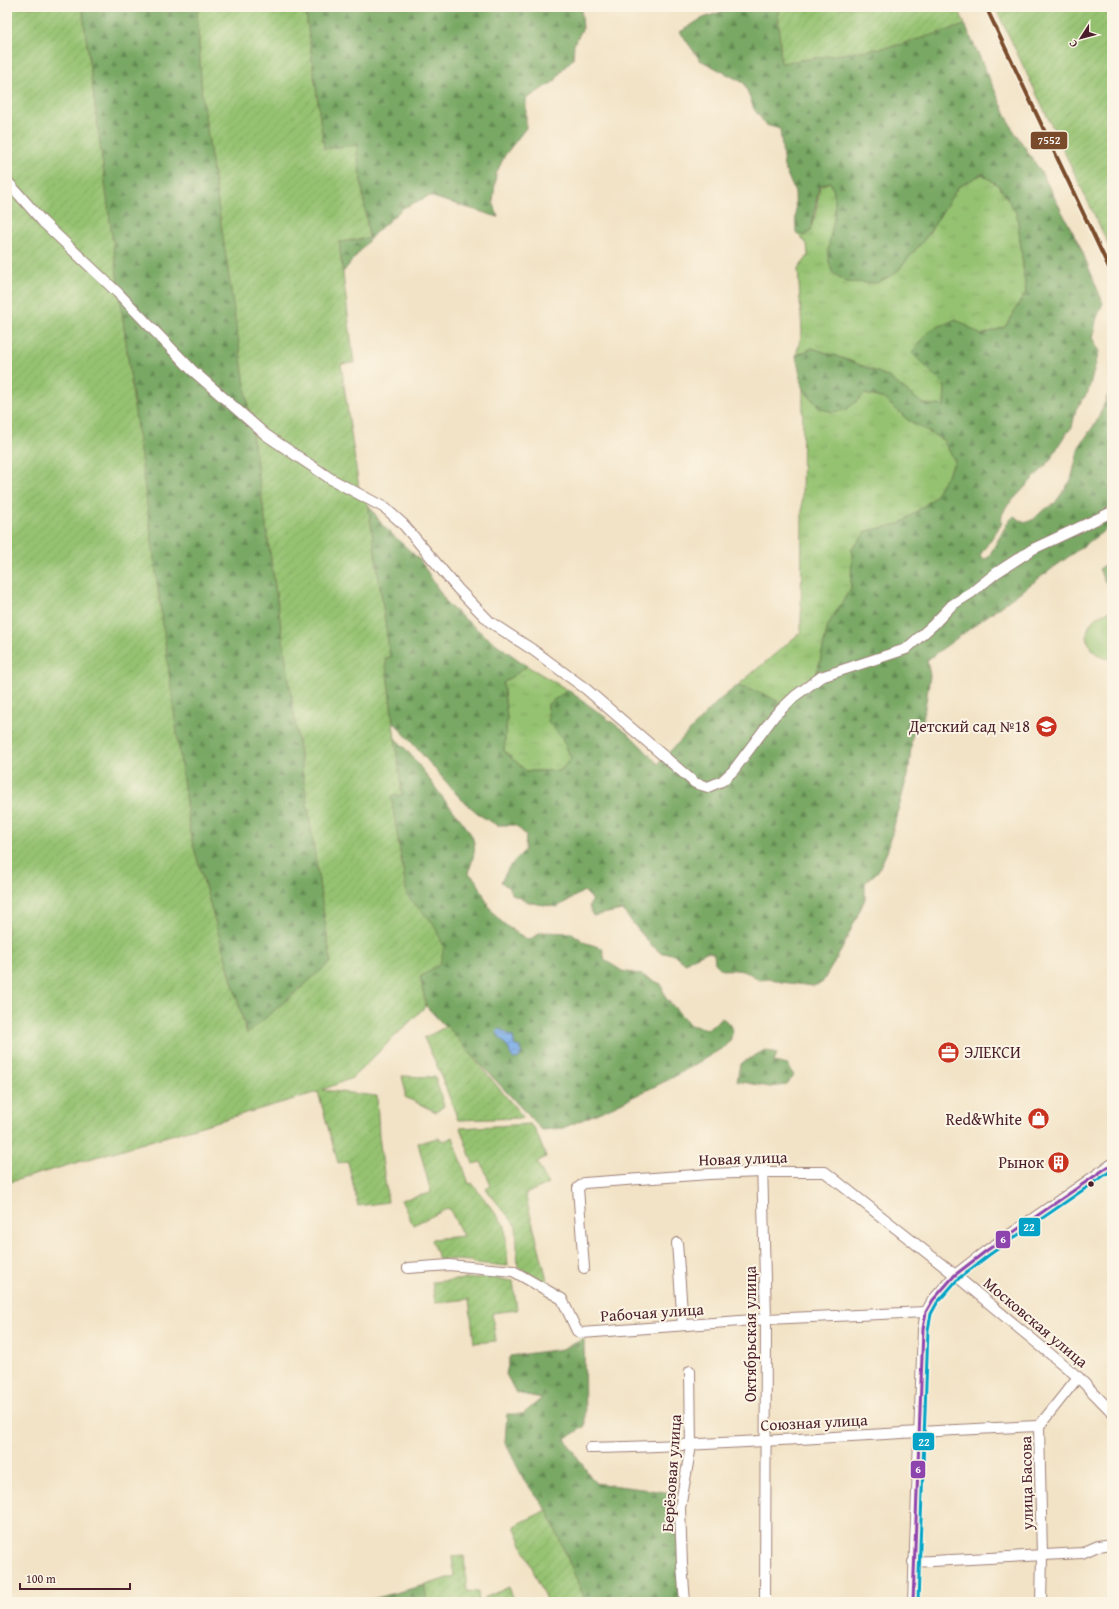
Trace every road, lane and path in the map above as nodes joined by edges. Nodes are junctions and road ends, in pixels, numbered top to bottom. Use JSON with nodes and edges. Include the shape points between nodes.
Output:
{"nodes":[{"id":1,"x":7,"y":181,"type":"edge"},
{"id":2,"x":1112,"y":512,"type":"edge"},
{"id":3,"x":1112,"y":1164,"type":"edge"},
{"id":4,"x":762,"y":1167,"type":"junction"},
{"id":5,"x":676,"y":1244,"type":"dead end"},
{"id":6,"x":408,"y":1268,"type":"dead end"},
{"id":7,"x":584,"y":1268,"type":"dead end"},
{"id":8,"x":955,"y":1275,"type":"junction"},
{"id":9,"x":926,"y":1312,"type":"junction"},
{"id":10,"x":766,"y":1319,"type":"junction"},
{"id":11,"x":683,"y":1325,"type":"junction"},
{"id":12,"x":690,"y":1371,"type":"dead end"},
{"id":13,"x":1078,"y":1377,"type":"junction"},
{"id":14,"x":1112,"y":1412,"type":"edge"},
{"id":15,"x":1040,"y":1426,"type":"junction"},
{"id":16,"x":919,"y":1431,"type":"junction"},
{"id":17,"x":765,"y":1440,"type":"junction"},
{"id":18,"x":691,"y":1446,"type":"junction"},
{"id":19,"x":590,"y":1448,"type":"dead end"},
{"id":20,"x":1112,"y":1544,"type":"edge"},
{"id":21,"x":1042,"y":1556,"type":"junction"},
{"id":22,"x":913,"y":1562,"type":"junction"},
{"id":23,"x":685,"y":1602,"type":"edge"},
{"id":24,"x":765,"y":1602,"type":"edge"},
{"id":25,"x":913,"y":1602,"type":"edge"},
{"id":26,"x":1040,"y":1602,"type":"edge"}],
"edges":[{"from":1,"to":2,"type":"street","via":[[43,222],[118,293],[192,370],[266,435],[331,479],[385,508],[403,524],[458,589],[490,622],[586,689],[695,783],[708,787],[722,781],[733,771],[775,715],[821,677],[906,649],[952,605],[996,572],[1033,549]]},
{"from":3,"to":8,"type":"street"},
{"from":4,"to":7,"type":"street","name":"Новая улица","via":[[584,1183],[578,1188]]},
{"from":4,"to":8,"type":"street","name":"Новая улица","via":[[820,1171],[831,1175]]},
{"from":4,"to":10,"type":"street","name":"Октябрьская улица"},
{"from":5,"to":11,"type":"street"},
{"from":6,"to":11,"type":"street","name":"Рабочая улица","via":[[449,1265],[513,1271],[562,1299],[572,1324],[582,1333]]},
{"from":8,"to":9,"type":"street","via":[[932,1300]]},
{"from":8,"to":13,"type":"street","name":"Московская улица"},
{"from":9,"to":10,"type":"street","name":"Рабочая улица"},
{"from":9,"to":16,"type":"street"},
{"from":10,"to":11,"type":"street","name":"Рабочая улица"},
{"from":10,"to":17,"type":"street","name":"Октябрьская улица"},
{"from":12,"to":18,"type":"street","name":"Берёзовая улица"},
{"from":13,"to":14,"type":"street","name":"Московская улица"},
{"from":13,"to":15,"type":"street","name":"улица Басова"},
{"from":15,"to":16,"type":"street","name":"Союзная улица"},
{"from":15,"to":21,"type":"street","name":"улица Басова"},
{"from":16,"to":17,"type":"street","name":"Союзная улица"},
{"from":16,"to":22,"type":"street"},
{"from":17,"to":18,"type":"street","name":"Союзная улица"},
{"from":17,"to":24,"type":"street","name":"Октябрьская улица"},
{"from":18,"to":19,"type":"street","name":"Союзная улица"},
{"from":18,"to":23,"type":"street","name":"Берёзовая улица","via":[[680,1508]]},
{"from":20,"to":21,"type":"street","via":[[1098,1546],[1082,1553]]},
{"from":21,"to":22,"type":"street"},
{"from":21,"to":26,"type":"street","name":"улица Басова"},
{"from":22,"to":25,"type":"street"}]}
